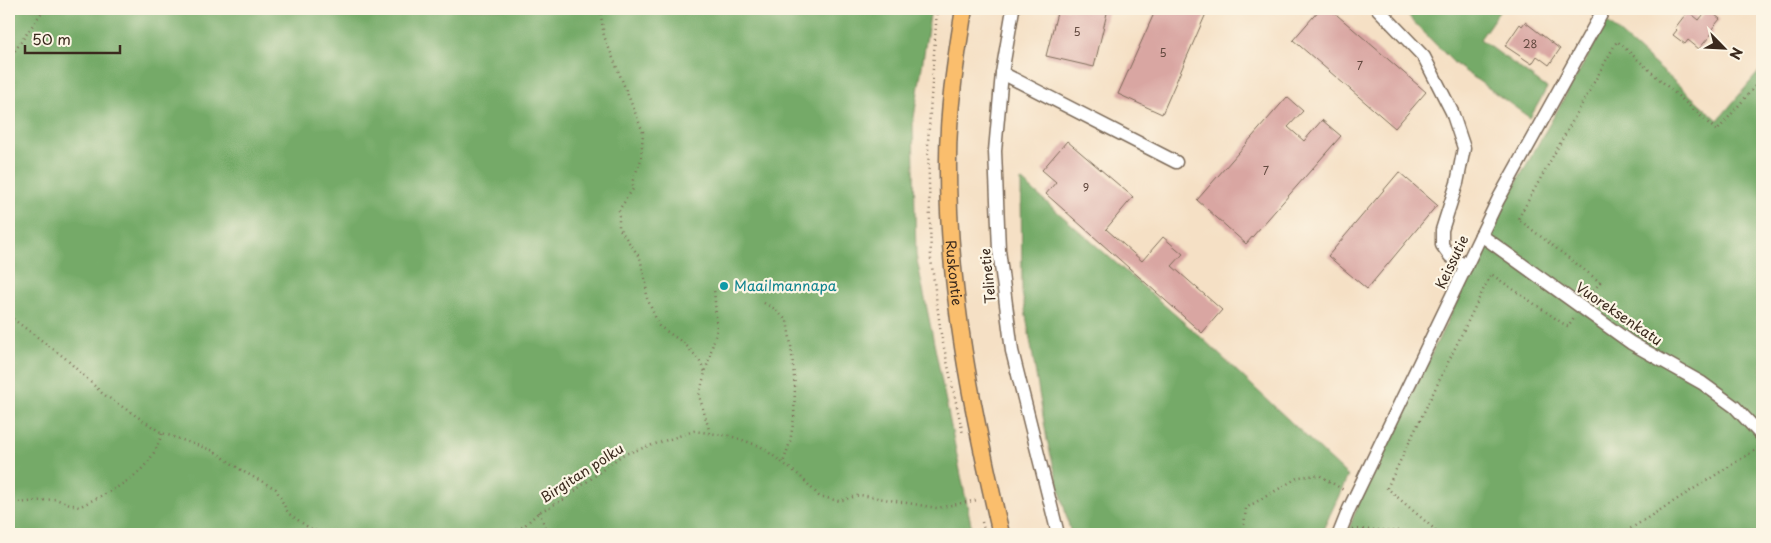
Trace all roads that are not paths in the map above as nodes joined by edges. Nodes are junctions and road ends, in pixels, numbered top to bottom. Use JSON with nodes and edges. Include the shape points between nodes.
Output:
{"nodes":[{"id":1,"x":964,"y":9,"type":"edge"},
{"id":2,"x":1013,"y":9,"type":"edge"},
{"id":3,"x":1378,"y":9,"type":"edge"},
{"id":4,"x":1604,"y":9,"type":"edge"},
{"id":5,"x":1002,"y":73,"type":"junction"},
{"id":6,"x":1176,"y":162,"type":"dead end"},
{"id":7,"x":1481,"y":236,"type":"junction"},
{"id":8,"x":1466,"y":267,"type":"junction"},
{"id":9,"x":1762,"y":436,"type":"edge"},
{"id":10,"x":1340,"y":531,"type":"edge"},
{"id":11,"x":1001,"y":534,"type":"edge"},
{"id":12,"x":1058,"y":534,"type":"edge"}],
"edges":[{"from":1,"to":11,"type":"main road","name":"Ruskontie","via":[[951,105],[948,159],[953,285],[975,423]]},
{"from":2,"to":5,"type":"street","name":"Telinetie"},
{"from":3,"to":8,"type":"street","via":[[1424,57],[1452,112],[1464,148],[1442,230],[1442,245],[1450,256]]},
{"from":4,"to":7,"type":"street","name":"Keissutie"},
{"from":5,"to":6,"type":"street"},
{"from":5,"to":12,"type":"street","name":"Telinetie","via":[[995,151],[999,250],[1012,351]]},
{"from":7,"to":8,"type":"street","name":"Keissutie"},
{"from":7,"to":9,"type":"street","name":"Vuoreksenkatu","via":[[1631,343],[1702,383],[1735,407]]},
{"from":8,"to":10,"type":"street","name":"Keissutie"}]}
